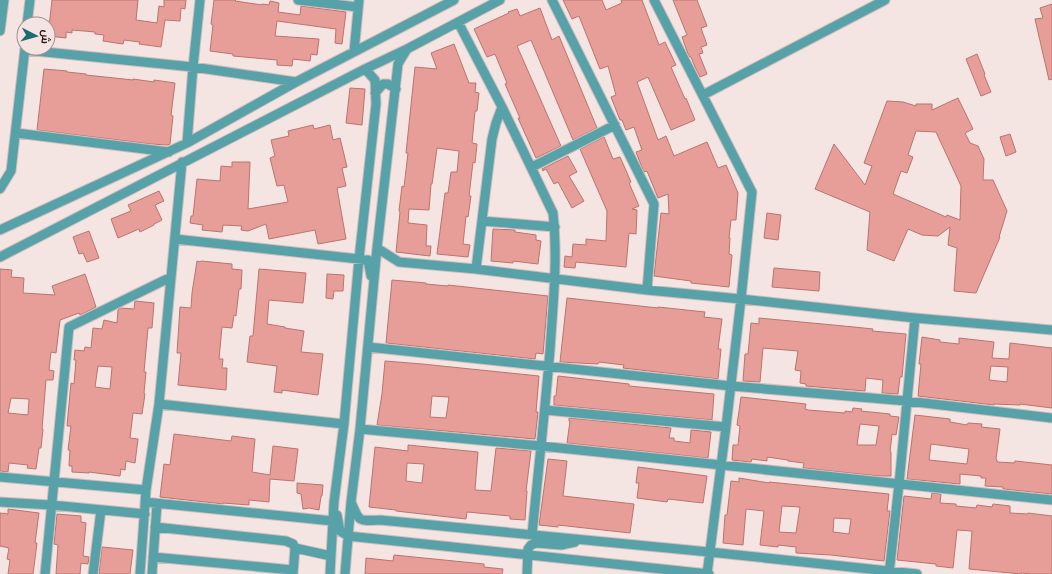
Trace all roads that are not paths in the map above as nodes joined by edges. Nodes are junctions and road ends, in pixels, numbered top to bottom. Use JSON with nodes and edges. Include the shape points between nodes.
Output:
{"nodes":[{"id":1,"x":4,"y":0,"type":"edge"},
{"id":2,"x":30,"y":0,"type":"edge"},
{"id":3,"x":200,"y":0,"type":"edge"},
{"id":4,"x":298,"y":0,"type":"edge"},
{"id":5,"x":454,"y":0,"type":"edge"},
{"id":6,"x":500,"y":0,"type":"edge"},
{"id":7,"x":552,"y":0,"type":"edge"},
{"id":8,"x":654,"y":0,"type":"edge"},
{"id":9,"x":884,"y":0,"type":"edge"},
{"id":10,"x":359,"y":3,"type":"edge"},
{"id":11,"x":28,"y":16,"type":"edge"},
{"id":12,"x":458,"y":22,"type":"junction"},
{"id":13,"x":0,"y":31,"type":"edge"},
{"id":14,"x":407,"y":49,"type":"junction"},
{"id":15,"x":56,"y":52,"type":"edge"},
{"id":16,"x":354,"y":52,"type":"junction"},
{"id":17,"x":24,"y":56,"type":"edge"},
{"id":18,"x":193,"y":67,"type":"junction"},
{"id":19,"x":365,"y":69,"type":"junction"},
{"id":20,"x":296,"y":82,"type":"junction"},
{"id":21,"x":396,"y":89,"type":"junction"},
{"id":22,"x":375,"y":93,"type":"junction"},
{"id":23,"x":703,"y":95,"type":"junction"},
{"id":24,"x":502,"y":107,"type":"junction"},
{"id":25,"x":615,"y":125,"type":"junction"},
{"id":26,"x":16,"y":133,"type":"junction"},
{"id":27,"x":187,"y":143,"type":"junction"},
{"id":28,"x":170,"y":152,"type":"junction"},
{"id":29,"x":182,"y":162,"type":"junction"},
{"id":30,"x":532,"y":167,"type":"junction"},
{"id":31,"x":0,"y":189,"type":"edge"},
{"id":32,"x":482,"y":221,"type":"junction"},
{"id":33,"x":555,"y":228,"type":"junction"},
{"id":34,"x":0,"y":230,"type":"edge"},
{"id":35,"x":175,"y":239,"type":"junction"},
{"id":36,"x":377,"y":248,"type":"junction"},
{"id":37,"x":3,"y":252,"type":"edge"},
{"id":38,"x":359,"y":259,"type":"junction"},
{"id":39,"x":476,"y":269,"type":"junction"},
{"id":40,"x":171,"y":277,"type":"junction"},
{"id":41,"x":555,"y":279,"type":"junction"},
{"id":42,"x":373,"y":286,"type":"junction"},
{"id":43,"x":647,"y":290,"type":"junction"},
{"id":44,"x":742,"y":299,"type":"junction"},
{"id":45,"x":915,"y":318,"type":"junction"},
{"id":46,"x":1052,"y":330,"type":"edge"},
{"id":47,"x":368,"y":347,"type":"junction"},
{"id":48,"x":548,"y":367,"type":"junction"},
{"id":49,"x":731,"y":386,"type":"junction"},
{"id":50,"x":907,"y":401,"type":"junction"},
{"id":51,"x":159,"y":404,"type":"junction"},
{"id":52,"x":544,"y":410,"type":"junction"},
{"id":53,"x":1052,"y":418,"type":"edge"},
{"id":54,"x":344,"y":424,"type":"junction"},
{"id":55,"x":726,"y":427,"type":"junction"},
{"id":56,"x":360,"y":430,"type":"junction"},
{"id":57,"x":541,"y":446,"type":"junction"},
{"id":58,"x":721,"y":465,"type":"junction"},
{"id":59,"x":0,"y":477,"type":"edge"},
{"id":60,"x":54,"y":481,"type":"junction"},
{"id":61,"x":899,"y":484,"type":"junction"},
{"id":62,"x":146,"y":490,"type":"junction"},
{"id":63,"x":1052,"y":500,"type":"edge"},
{"id":64,"x":0,"y":502,"type":"edge"},
{"id":65,"x":145,"y":502,"type":"junction"},
{"id":66,"x":334,"y":502,"type":"junction"},
{"id":67,"x":351,"y":502,"type":"junction"},
{"id":68,"x":157,"y":504,"type":"junction"},
{"id":69,"x":51,"y":505,"type":"junction"},
{"id":70,"x":101,"y":510,"type":"junction"},
{"id":71,"x":145,"y":514,"type":"junction"},
{"id":72,"x":380,"y":520,"type":"junction"},
{"id":73,"x":333,"y":521,"type":"junction"},
{"id":74,"x":155,"y":527,"type":"junction"},
{"id":75,"x":532,"y":535,"type":"junction"},
{"id":76,"x":348,"y":536,"type":"junction"},
{"id":77,"x":379,"y":539,"type":"junction"},
{"id":78,"x":583,"y":540,"type":"junction"},
{"id":79,"x":294,"y":548,"type":"junction"},
{"id":80,"x":709,"y":552,"type":"junction"},
{"id":81,"x":528,"y":555,"type":"junction"},
{"id":82,"x":331,"y":556,"type":"junction"},
{"id":83,"x":153,"y":557,"type":"junction"},
{"id":84,"x":293,"y":572,"type":"edge"},
{"id":85,"x":889,"y":572,"type":"edge"},
{"id":86,"x":45,"y":574,"type":"edge"},
{"id":87,"x":94,"y":574,"type":"edge"},
{"id":88,"x":140,"y":574,"type":"edge"},
{"id":89,"x":152,"y":574,"type":"edge"},
{"id":90,"x":330,"y":574,"type":"edge"},
{"id":91,"x":345,"y":574,"type":"edge"},
{"id":92,"x":527,"y":574,"type":"edge"},
{"id":93,"x":707,"y":574,"type":"edge"},
{"id":94,"x":917,"y":574,"type":"edge"}],
"edges":[{"from":1,"to":13,"type":"street"},
{"from":2,"to":11,"type":"street"},
{"from":3,"to":18,"type":"street"},
{"from":4,"to":10,"type":"street"},
{"from":5,"to":16,"type":"street"},
{"from":6,"to":12,"type":"street"},
{"from":7,"to":25,"type":"street"},
{"from":8,"to":23,"type":"street"},
{"from":9,"to":23,"type":"street"},
{"from":10,"to":16,"type":"street"},
{"from":12,"to":14,"type":"street"},
{"from":12,"to":24,"type":"street"},
{"from":14,"to":19,"type":"street"},
{"from":14,"to":21,"type":"street","via":[[398,64]]},
{"from":15,"to":18,"type":"street"},
{"from":16,"to":20,"type":"street"},
{"from":17,"to":26,"type":"street"},
{"from":18,"to":20,"type":"street"},
{"from":18,"to":27,"type":"street"},
{"from":19,"to":22,"type":"street","via":[[375,80]]},
{"from":19,"to":29,"type":"street"},
{"from":20,"to":27,"type":"street"},
{"from":21,"to":22,"type":"street","via":[[383,84]]},
{"from":21,"to":36,"type":"street"},
{"from":22,"to":38,"type":"street","via":[[376,104]]},
{"from":23,"to":44,"type":"street","via":[[752,192]]},
{"from":24,"to":30,"type":"street"},
{"from":24,"to":32,"type":"street","via":[[492,139]]},
{"from":25,"to":30,"type":"street"},
{"from":25,"to":43,"type":"street","via":[[654,204]]},
{"from":26,"to":28,"type":"street"},
{"from":26,"to":31,"type":"street","via":[[11,171]]},
{"from":27,"to":28,"type":"street"},
{"from":28,"to":34,"type":"street"},
{"from":29,"to":35,"type":"street"},
{"from":29,"to":37,"type":"street"},
{"from":30,"to":33,"type":"street","via":[[553,213]]},
{"from":32,"to":33,"type":"street"},
{"from":32,"to":39,"type":"street"},
{"from":33,"to":41,"type":"street"},
{"from":35,"to":38,"type":"street"},
{"from":35,"to":40,"type":"street"},
{"from":36,"to":39,"type":"street","via":[[399,262]]},
{"from":36,"to":42,"type":"street"},
{"from":38,"to":42,"type":"street","via":[[368,260]]},
{"from":38,"to":54,"type":"street"},
{"from":39,"to":41,"type":"street"},
{"from":40,"to":51,"type":"street"},
{"from":40,"to":60,"type":"street","via":[[69,327]]},
{"from":41,"to":43,"type":"street"},
{"from":41,"to":48,"type":"street"},
{"from":42,"to":47,"type":"street"},
{"from":43,"to":44,"type":"street"},
{"from":44,"to":45,"type":"street"},
{"from":44,"to":49,"type":"street"},
{"from":45,"to":46,"type":"street"},
{"from":45,"to":50,"type":"street"},
{"from":47,"to":48,"type":"street"},
{"from":47,"to":56,"type":"street"},
{"from":48,"to":49,"type":"street"},
{"from":48,"to":52,"type":"street"},
{"from":49,"to":50,"type":"street"},
{"from":49,"to":55,"type":"street"},
{"from":50,"to":53,"type":"street"},
{"from":50,"to":61,"type":"street"},
{"from":51,"to":54,"type":"street"},
{"from":51,"to":62,"type":"street"},
{"from":52,"to":55,"type":"street"},
{"from":52,"to":57,"type":"street"},
{"from":54,"to":66,"type":"street"},
{"from":55,"to":58,"type":"street"},
{"from":56,"to":57,"type":"street"},
{"from":56,"to":67,"type":"street"},
{"from":57,"to":58,"type":"street"},
{"from":57,"to":75,"type":"street"},
{"from":58,"to":61,"type":"street"},
{"from":58,"to":80,"type":"street"},
{"from":59,"to":60,"type":"street"},
{"from":60,"to":62,"type":"street"},
{"from":60,"to":69,"type":"street"},
{"from":61,"to":63,"type":"street"},
{"from":61,"to":85,"type":"street"},
{"from":62,"to":65,"type":"street"},
{"from":64,"to":69,"type":"street"},
{"from":65,"to":68,"type":"street"},
{"from":65,"to":71,"type":"street"},
{"from":66,"to":73,"type":"street"},
{"from":66,"to":76,"type":"street","via":[[340,531]]},
{"from":67,"to":72,"type":"street","via":[[358,518],[364,521]]},
{"from":67,"to":76,"type":"street"},
{"from":68,"to":73,"type":"street"},
{"from":68,"to":74,"type":"street"},
{"from":69,"to":70,"type":"street"},
{"from":69,"to":86,"type":"street"},
{"from":70,"to":71,"type":"street"},
{"from":70,"to":87,"type":"street"},
{"from":71,"to":88,"type":"street"},
{"from":72,"to":75,"type":"street"},
{"from":72,"to":77,"type":"street","via":[[375,533]]},
{"from":73,"to":82,"type":"street"},
{"from":74,"to":79,"type":"street","via":[[286,541],[293,544]]},
{"from":74,"to":83,"type":"street"},
{"from":75,"to":78,"type":"street"},
{"from":76,"to":77,"type":"street"},
{"from":76,"to":91,"type":"street"},
{"from":77,"to":81,"type":"street"},
{"from":78,"to":80,"type":"street"},
{"from":78,"to":81,"type":"street","via":[[561,545],[536,543],[528,549]]},
{"from":79,"to":82,"type":"street"},
{"from":79,"to":84,"type":"street"},
{"from":80,"to":85,"type":"street"},
{"from":80,"to":93,"type":"street"},
{"from":81,"to":92,"type":"street"},
{"from":81,"to":93,"type":"street"},
{"from":82,"to":90,"type":"street"},
{"from":83,"to":84,"type":"street"},
{"from":83,"to":89,"type":"street"},
{"from":85,"to":94,"type":"street"}]}
